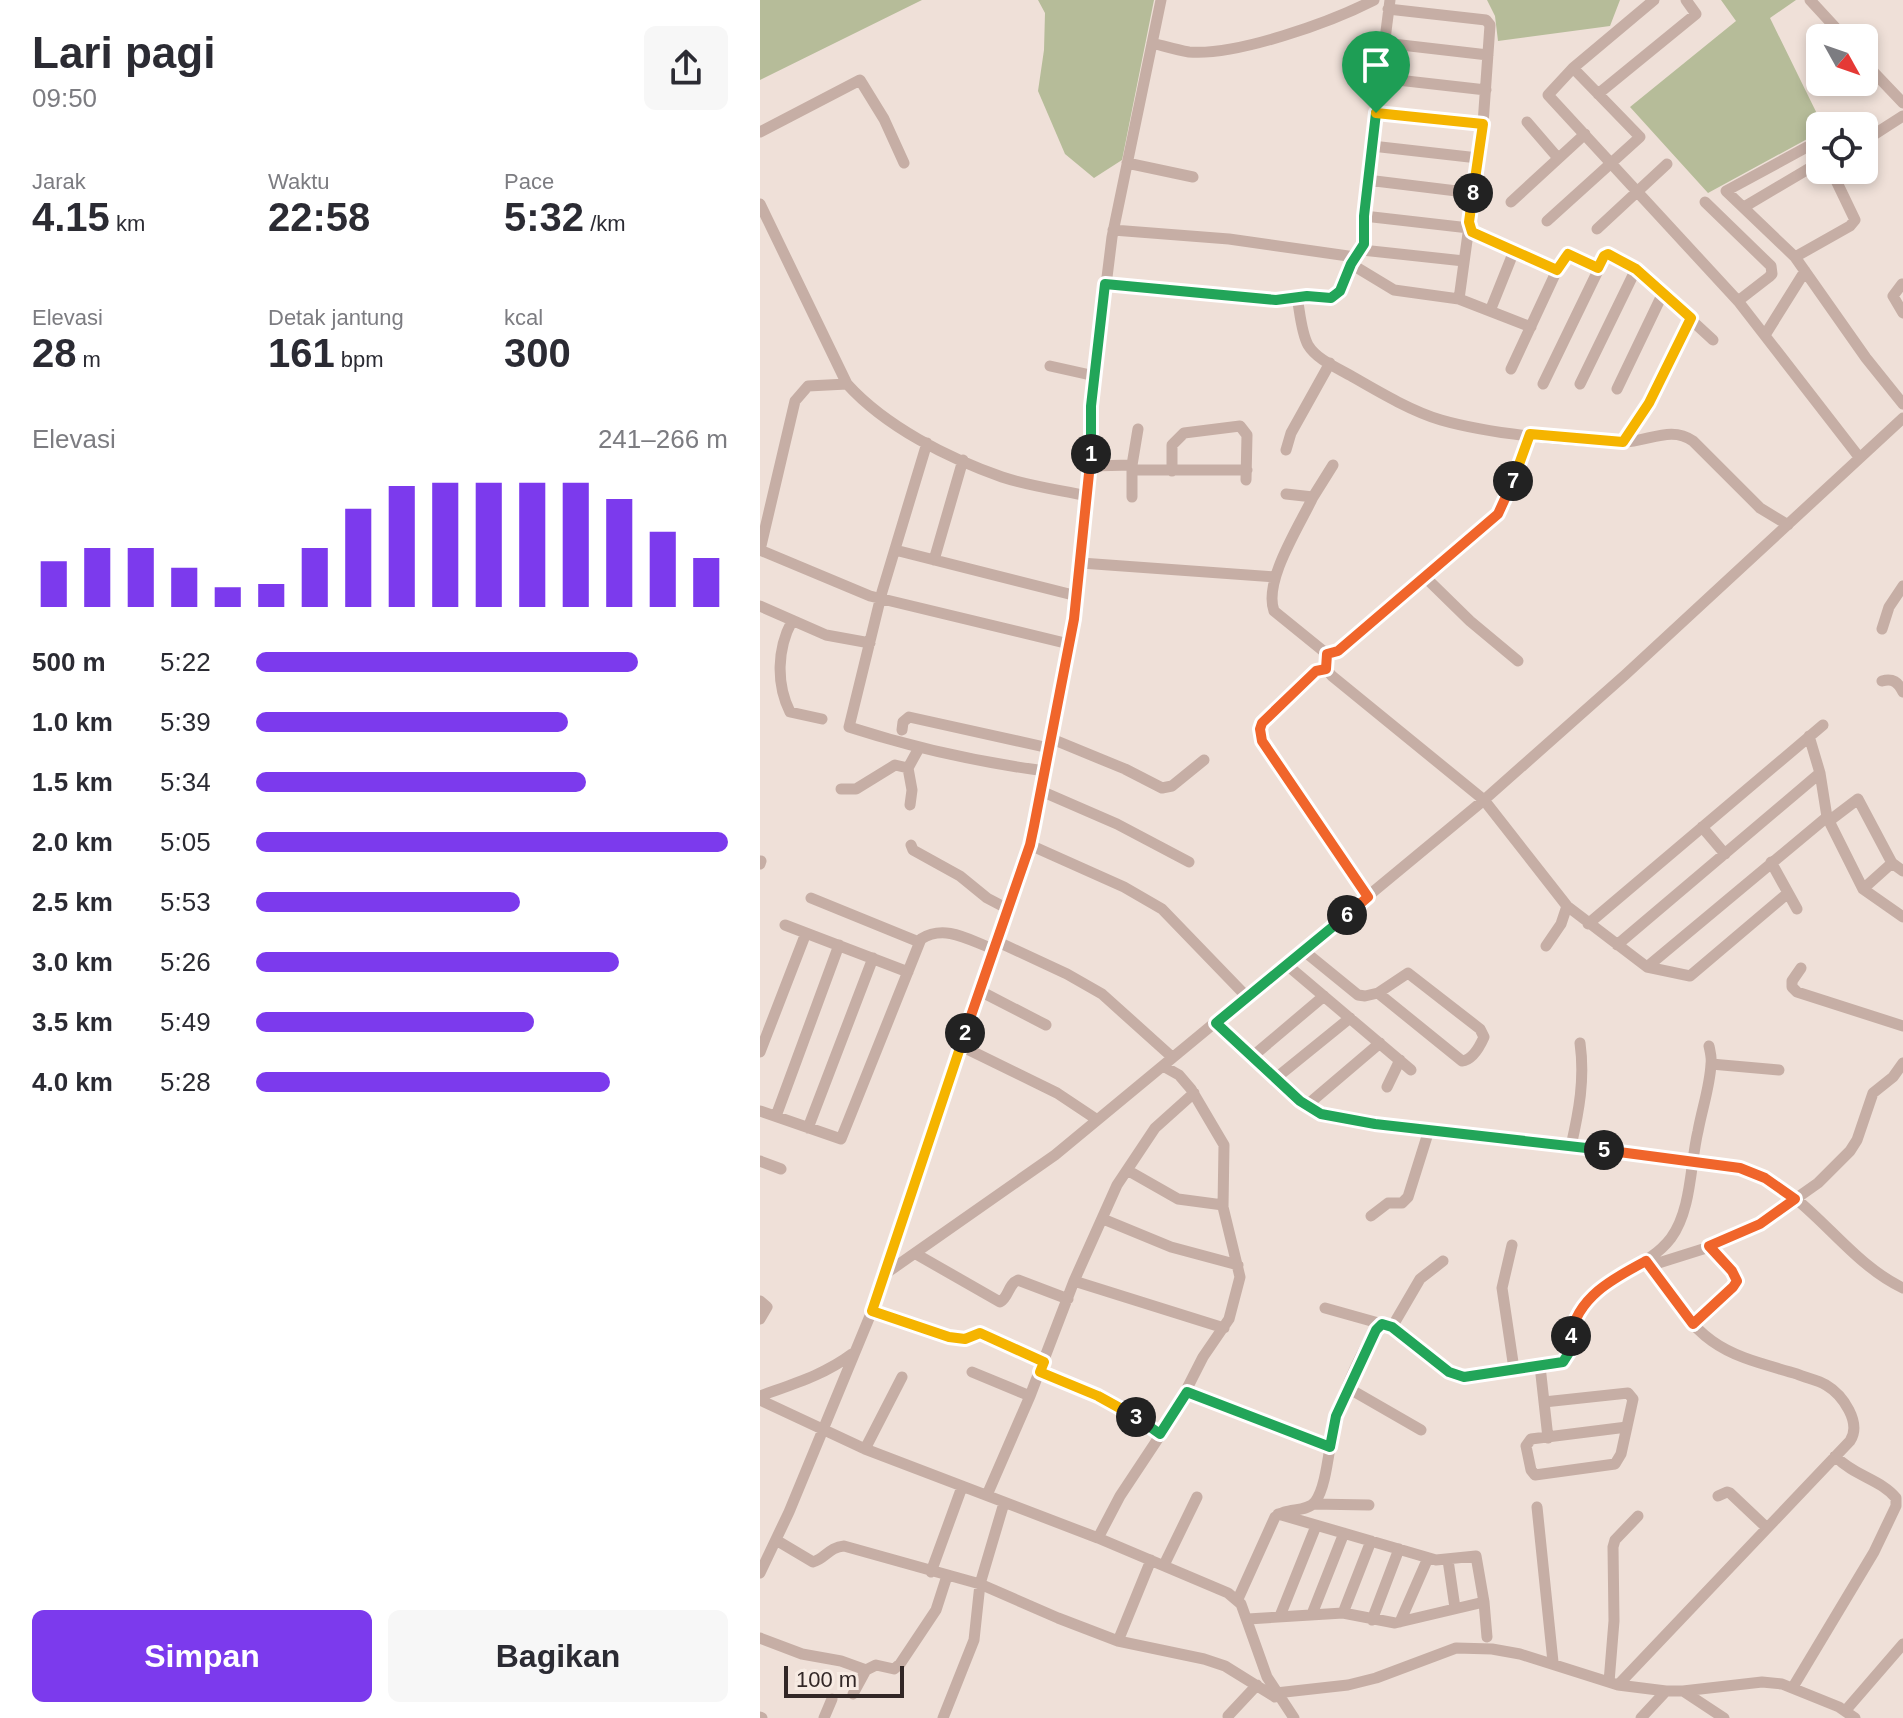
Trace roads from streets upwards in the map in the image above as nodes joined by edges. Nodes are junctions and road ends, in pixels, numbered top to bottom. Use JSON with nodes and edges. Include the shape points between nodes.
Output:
{"nodes":[{"id":1,"x":1161,"y":0,"type":"edge"},
{"id":2,"x":1374,"y":0,"type":"edge"},
{"id":3,"x":1654,"y":0,"type":"edge"},
{"id":4,"x":1686,"y":0,"type":"edge"},
{"id":5,"x":1810,"y":0,"type":"edge"},
{"id":6,"x":1389,"y":5,"type":"edge"},
{"id":7,"x":1832,"y":24,"type":"edge"},
{"id":8,"x":1152,"y":43,"type":"junction"},
{"id":9,"x":1384,"y":43,"type":"junction"},
{"id":10,"x":1488,"y":55,"type":"junction"},
{"id":11,"x":1573,"y":68,"type":"junction"},
{"id":12,"x":1878,"y":77,"type":"edge"},
{"id":13,"x":1380,"y":78,"type":"junction"},
{"id":14,"x":1486,"y":90,"type":"junction"},
{"id":15,"x":1598,"y":94,"type":"junction"},
{"id":16,"x":1903,"y":103,"type":"edge"},
{"id":17,"x":1376,"y":113,"type":"junction"},
{"id":18,"x":1903,"y":116,"type":"edge"},
{"id":19,"x":1527,"y":122,"type":"dead end"},
{"id":20,"x":1483,"y":124,"type":"junction"},
{"id":21,"x":760,"y":132,"type":"edge"},
{"id":22,"x":1878,"y":132,"type":"edge"},
{"id":23,"x":1585,"y":134,"type":"junction"},
{"id":24,"x":1372,"y":146,"type":"junction"},
{"id":25,"x":1806,"y":148,"type":"edge"},
{"id":26,"x":1478,"y":158,"type":"junction"},
{"id":27,"x":1558,"y":158,"type":"junction"},
{"id":28,"x":1611,"y":162,"type":"junction"},
{"id":29,"x":904,"y":163,"type":"dead end"},
{"id":30,"x":1127,"y":163,"type":"junction"},
{"id":31,"x":1667,"y":164,"type":"dead end"},
{"id":32,"x":1806,"y":170,"type":"edge"},
{"id":33,"x":1193,"y":177,"type":"dead end"},
{"id":34,"x":1367,"y":180,"type":"junction"},
{"id":35,"x":1838,"y":184,"type":"edge"},
{"id":36,"x":1637,"y":190,"type":"junction"},
{"id":37,"x":1473,"y":193,"type":"junction"},
{"id":38,"x":1511,"y":202,"type":"dead end"},
{"id":39,"x":1705,"y":202,"type":"dead end"},
{"id":40,"x":760,"y":204,"type":"edge"},
{"id":41,"x":1744,"y":207,"type":"junction"},
{"id":42,"x":1364,"y":216,"type":"junction"},
{"id":43,"x":1547,"y":221,"type":"dead end"},
{"id":44,"x":1469,"y":228,"type":"junction"},
{"id":45,"x":1597,"y":229,"type":"dead end"},
{"id":46,"x":1113,"y":230,"type":"junction"},
{"id":47,"x":1514,"y":251,"type":"junction"},
{"id":48,"x":1356,"y":257,"type":"junction"},
{"id":49,"x":1795,"y":257,"type":"junction"},
{"id":50,"x":1464,"y":261,"type":"junction"},
{"id":51,"x":1598,"y":268,"type":"junction"},
{"id":52,"x":1636,"y":269,"type":"junction"},
{"id":53,"x":1557,"y":270,"type":"junction"},
{"id":54,"x":1805,"y":271,"type":"junction"},
{"id":55,"x":1105,"y":284,"type":"junction"},
{"id":56,"x":1902,"y":284,"type":"edge"},
{"id":57,"x":1663,"y":293,"type":"junction"},
{"id":58,"x":1297,"y":297,"type":"junction"},
{"id":59,"x":1459,"y":299,"type":"junction"},
{"id":60,"x":1738,"y":301,"type":"junction"},
{"id":61,"x":1490,"y":311,"type":"junction"},
{"id":62,"x":1903,"y":313,"type":"edge"},
{"id":63,"x":1691,"y":318,"type":"junction"},
{"id":64,"x":1531,"y":327,"type":"junction"},
{"id":65,"x":1765,"y":335,"type":"junction"},
{"id":66,"x":1713,"y":340,"type":"dead end"},
{"id":67,"x":1330,"y":363,"type":"junction"},
{"id":68,"x":1050,"y":366,"type":"dead end"},
{"id":69,"x":1511,"y":369,"type":"dead end"},
{"id":70,"x":1095,"y":376,"type":"junction"},
{"id":71,"x":847,"y":384,"type":"junction"},
{"id":72,"x":1543,"y":384,"type":"dead end"},
{"id":73,"x":1580,"y":384,"type":"dead end"},
{"id":74,"x":1617,"y":389,"type":"dead end"},
{"id":75,"x":1903,"y":404,"type":"edge"},
{"id":76,"x":1903,"y":418,"type":"edge"},
{"id":77,"x":1138,"y":429,"type":"dead end"},
{"id":78,"x":1530,"y":434,"type":"junction"},
{"id":79,"x":1623,"y":442,"type":"junction"},
{"id":80,"x":927,"y":443,"type":"junction"},
{"id":81,"x":1286,"y":450,"type":"dead end"},
{"id":82,"x":1859,"y":457,"type":"junction"},
{"id":83,"x":963,"y":460,"type":"junction"},
{"id":84,"x":1333,"y":465,"type":"dead end"},
{"id":85,"x":1090,"y":466,"type":"junction"},
{"id":86,"x":1132,"y":468,"type":"junction"},
{"id":87,"x":1172,"y":471,"type":"junction"},
{"id":88,"x":1286,"y":494,"type":"dead end"},
{"id":89,"x":1088,"y":496,"type":"junction"},
{"id":90,"x":1132,"y":497,"type":"dead end"},
{"id":91,"x":1313,"y":497,"type":"junction"},
{"id":92,"x":1788,"y":525,"type":"junction"},
{"id":93,"x":760,"y":550,"type":"edge"},
{"id":94,"x":895,"y":550,"type":"junction"},
{"id":95,"x":934,"y":560,"type":"junction"},
{"id":96,"x":1081,"y":563,"type":"junction"},
{"id":97,"x":1424,"y":576,"type":"junction"},
{"id":98,"x":1275,"y":577,"type":"junction"},
{"id":99,"x":1903,"y":586,"type":"edge"},
{"id":100,"x":1077,"y":596,"type":"junction"},
{"id":101,"x":880,"y":599,"type":"junction"},
{"id":102,"x":760,"y":606,"type":"edge"},
{"id":103,"x":792,"y":621,"type":"junction"},
{"id":104,"x":1882,"y":629,"type":"dead end"},
{"id":105,"x":870,"y":643,"type":"junction"},
{"id":106,"x":1069,"y":644,"type":"junction"},
{"id":107,"x":1327,"y":654,"type":"junction"},
{"id":108,"x":1518,"y":661,"type":"dead end"},
{"id":109,"x":1326,"y":669,"type":"junction"},
{"id":110,"x":1882,"y":681,"type":"dead end"},
{"id":111,"x":1903,"y":692,"type":"edge"},
{"id":112,"x":822,"y":719,"type":"dead end"},
{"id":113,"x":1823,"y":725,"type":"dead end"},
{"id":114,"x":902,"y":730,"type":"dead end"},
{"id":115,"x":1809,"y":736,"type":"junction"},
{"id":116,"x":900,"y":743,"type":"junction"},
{"id":117,"x":1050,"y":744,"type":"junction"},
{"id":118,"x":919,"y":748,"type":"junction"},
{"id":119,"x":1204,"y":760,"type":"dead end"},
{"id":120,"x":895,"y":765,"type":"junction"},
{"id":121,"x":908,"y":768,"type":"junction"},
{"id":122,"x":1045,"y":771,"type":"junction"},
{"id":123,"x":1820,"y":773,"type":"junction"},
{"id":124,"x":841,"y":789,"type":"dead end"},
{"id":125,"x":1041,"y":791,"type":"junction"},
{"id":126,"x":1484,"y":800,"type":"junction"},
{"id":127,"x":910,"y":805,"type":"dead end"},
{"id":128,"x":1828,"y":819,"type":"junction"},
{"id":129,"x":1702,"y":827,"type":"junction"},
{"id":130,"x":911,"y":845,"type":"dead end"},
{"id":131,"x":1030,"y":845,"type":"junction"},
{"id":132,"x":1725,"y":854,"type":"junction"},
{"id":133,"x":1189,"y":862,"type":"dead end"},
{"id":134,"x":1771,"y":862,"type":"junction"},
{"id":135,"x":1892,"y":863,"type":"junction"},
{"id":136,"x":1903,"y":871,"type":"edge"},
{"id":137,"x":1863,"y":889,"type":"junction"},
{"id":138,"x":1788,"y":893,"type":"junction"},
{"id":139,"x":1368,"y":897,"type":"junction"},
{"id":140,"x":811,"y":898,"type":"dead end"},
{"id":141,"x":1567,"y":906,"type":"junction"},
{"id":142,"x":1008,"y":909,"type":"junction"},
{"id":143,"x":1797,"y":909,"type":"dead end"},
{"id":144,"x":1903,"y":917,"type":"edge"},
{"id":145,"x":1588,"y":924,"type":"junction"},
{"id":146,"x":785,"y":925,"type":"dead end"},
{"id":147,"x":806,"y":933,"type":"junction"},
{"id":148,"x":919,"y":942,"type":"junction"},
{"id":149,"x":839,"y":945,"type":"junction"},
{"id":150,"x":995,"y":945,"type":"junction"},
{"id":151,"x":1617,"y":945,"type":"junction"},
{"id":152,"x":1546,"y":946,"type":"dead end"},
{"id":153,"x":1304,"y":951,"type":"junction"},
{"id":154,"x":873,"y":958,"type":"junction"},
{"id":155,"x":1287,"y":965,"type":"junction"},
{"id":156,"x":1647,"y":967,"type":"junction"},
{"id":157,"x":1801,"y":968,"type":"dead end"},
{"id":158,"x":908,"y":972,"type":"junction"},
{"id":159,"x":980,"y":991,"type":"junction"},
{"id":160,"x":1378,"y":993,"type":"junction"},
{"id":161,"x":1324,"y":996,"type":"junction"},
{"id":162,"x":1247,"y":997,"type":"junction"},
{"id":163,"x":1350,"y":1018,"type":"junction"},
{"id":164,"x":1216,"y":1023,"type":"junction"},
{"id":165,"x":1046,"y":1025,"type":"dead end"},
{"id":166,"x":1903,"y":1026,"type":"edge"},
{"id":167,"x":1380,"y":1043,"type":"junction"},
{"id":168,"x":1580,"y":1043,"type":"dead end"},
{"id":169,"x":961,"y":1046,"type":"junction"},
{"id":170,"x":1709,"y":1046,"type":"dead end"},
{"id":171,"x":760,"y":1052,"type":"edge"},
{"id":172,"x":1253,"y":1056,"type":"junction"},
{"id":173,"x":1400,"y":1060,"type":"junction"},
{"id":174,"x":1168,"y":1062,"type":"junction"},
{"id":175,"x":1903,"y":1063,"type":"edge"},
{"id":176,"x":1711,"y":1064,"type":"junction"},
{"id":177,"x":1411,"y":1070,"type":"dead end"},
{"id":178,"x":1779,"y":1070,"type":"dead end"},
{"id":179,"x":1276,"y":1078,"type":"junction"},
{"id":180,"x":1387,"y":1087,"type":"dead end"},
{"id":181,"x":1194,"y":1093,"type":"junction"},
{"id":182,"x":1306,"y":1106,"type":"junction"},
{"id":183,"x":760,"y":1111,"type":"edge"},
{"id":184,"x":776,"y":1116,"type":"junction"},
{"id":185,"x":1096,"y":1119,"type":"junction"},
{"id":186,"x":808,"y":1128,"type":"junction"},
{"id":187,"x":1429,"y":1130,"type":"junction"},
{"id":188,"x":1571,"y":1146,"type":"junction"},
{"id":189,"x":760,"y":1161,"type":"edge"},
{"id":190,"x":1691,"y":1161,"type":"junction"},
{"id":191,"x":781,"y":1169,"type":"dead end"},
{"id":192,"x":1127,"y":1170,"type":"junction"},
{"id":193,"x":1795,"y":1199,"type":"junction"},
{"id":194,"x":1223,"y":1205,"type":"junction"},
{"id":195,"x":1371,"y":1216,"type":"dead end"},
{"id":196,"x":1103,"y":1219,"type":"junction"},
{"id":197,"x":1512,"y":1245,"type":"dead end"},
{"id":198,"x":1709,"y":1246,"type":"junction"},
{"id":199,"x":916,"y":1254,"type":"junction"},
{"id":200,"x":1443,"y":1261,"type":"dead end"},
{"id":201,"x":1648,"y":1264,"type":"junction"},
{"id":202,"x":1238,"y":1265,"type":"junction"},
{"id":203,"x":885,"y":1275,"type":"junction"},
{"id":204,"x":1074,"y":1281,"type":"junction"},
{"id":205,"x":1903,"y":1288,"type":"edge"},
{"id":206,"x":1068,"y":1299,"type":"junction"},
{"id":207,"x":760,"y":1301,"type":"edge"},
{"id":208,"x":1325,"y":1308,"type":"dead end"},
{"id":209,"x":872,"y":1311,"type":"junction"},
{"id":210,"x":760,"y":1319,"type":"edge"},
{"id":211,"x":1693,"y":1324,"type":"junction"},
{"id":212,"x":1387,"y":1326,"type":"junction"},
{"id":213,"x":1224,"y":1328,"type":"junction"},
{"id":214,"x":853,"y":1354,"type":"junction"},
{"id":215,"x":1540,"y":1366,"type":"junction"},
{"id":216,"x":1042,"y":1367,"type":"junction"},
{"id":217,"x":1514,"y":1369,"type":"junction"},
{"id":218,"x":972,"y":1372,"type":"dead end"},
{"id":219,"x":902,"y":1377,"type":"dead end"},
{"id":220,"x":1348,"y":1388,"type":"junction"},
{"id":221,"x":1187,"y":1392,"type":"junction"},
{"id":222,"x":1030,"y":1396,"type":"junction"},
{"id":223,"x":760,"y":1398,"type":"edge"},
{"id":224,"x":1544,"y":1402,"type":"junction"},
{"id":225,"x":1627,"y":1427,"type":"junction"},
{"id":226,"x":1421,"y":1430,"type":"dead end"},
{"id":227,"x":823,"y":1431,"type":"junction"},
{"id":228,"x":1160,"y":1434,"type":"junction"},
{"id":229,"x":1548,"y":1438,"type":"junction"},
{"id":230,"x":1330,"y":1447,"type":"junction"},
{"id":231,"x":865,"y":1449,"type":"junction"},
{"id":232,"x":1835,"y":1456,"type":"junction"},
{"id":233,"x":962,"y":1487,"type":"junction"},
{"id":234,"x":987,"y":1495,"type":"junction"},
{"id":235,"x":1718,"y":1496,"type":"dead end"},
{"id":236,"x":1197,"y":1497,"type":"dead end"},
{"id":237,"x":1004,"y":1503,"type":"junction"},
{"id":238,"x":1313,"y":1504,"type":"junction"},
{"id":239,"x":1369,"y":1505,"type":"dead end"},
{"id":240,"x":1537,"y":1507,"type":"dead end"},
{"id":241,"x":1278,"y":1514,"type":"junction"},
{"id":242,"x":1638,"y":1516,"type":"dead end"},
{"id":243,"x":1316,"y":1526,"type":"junction"},
{"id":244,"x":1767,"y":1528,"type":"junction"},
{"id":245,"x":1344,"y":1533,"type":"junction"},
{"id":246,"x":1098,"y":1538,"type":"junction"},
{"id":247,"x":776,"y":1540,"type":"junction"},
{"id":248,"x":1371,"y":1541,"type":"junction"},
{"id":249,"x":1399,"y":1549,"type":"junction"},
{"id":250,"x":1428,"y":1558,"type":"junction"},
{"id":251,"x":1151,"y":1560,"type":"junction"},
{"id":252,"x":1448,"y":1560,"type":"junction"},
{"id":253,"x":1164,"y":1565,"type":"junction"},
{"id":254,"x":760,"y":1571,"type":"edge"},
{"id":255,"x":931,"y":1572,"type":"junction"},
{"id":256,"x":947,"y":1576,"type":"junction"},
{"id":257,"x":980,"y":1584,"type":"junction"},
{"id":258,"x":1238,"y":1599,"type":"junction"},
{"id":259,"x":1484,"y":1602,"type":"junction"},
{"id":260,"x":1455,"y":1608,"type":"junction"},
{"id":261,"x":1343,"y":1613,"type":"junction"},
{"id":262,"x":1312,"y":1614,"type":"junction"},
{"id":263,"x":1280,"y":1616,"type":"junction"},
{"id":264,"x":1248,"y":1619,"type":"junction"},
{"id":265,"x":1372,"y":1620,"type":"junction"},
{"id":266,"x":1400,"y":1622,"type":"junction"},
{"id":267,"x":1487,"y":1637,"type":"dead end"},
{"id":268,"x":760,"y":1638,"type":"edge"},
{"id":269,"x":1118,"y":1641,"type":"junction"},
{"id":270,"x":1903,"y":1644,"type":"edge"},
{"id":271,"x":1553,"y":1662,"type":"junction"},
{"id":272,"x":866,"y":1670,"type":"junction"},
{"id":273,"x":1614,"y":1683,"type":"junction"},
{"id":274,"x":1257,"y":1685,"type":"junction"},
{"id":275,"x":1793,"y":1687,"type":"junction"},
{"id":276,"x":1666,"y":1691,"type":"junction"},
{"id":277,"x":1683,"y":1691,"type":"junction"},
{"id":278,"x":853,"y":1694,"type":"dead end"},
{"id":279,"x":1278,"y":1696,"type":"junction"},
{"id":280,"x":832,"y":1699,"type":"dead end"},
{"id":281,"x":1850,"y":1714,"type":"edge"},
{"id":282,"x":1228,"y":1716,"type":"dead end"},
{"id":283,"x":1288,"y":1716,"type":"edge"},
{"id":284,"x":1643,"y":1717,"type":"edge"},
{"id":285,"x":824,"y":1718,"type":"edge"},
{"id":286,"x":943,"y":1718,"type":"edge"},
{"id":287,"x":1724,"y":1718,"type":"edge"}],
"edges":[{"from":1,"to":8,"type":"street"},
{"from":2,"to":8,"type":"street","via":[[1245,47],[1190,52]]},
{"from":3,"to":11,"type":"street"},
{"from":4,"to":15,"type":"street","via":[[1696,14]]},
{"from":5,"to":7,"type":"street"},
{"from":6,"to":9,"type":"street"},
{"from":6,"to":10,"type":"street","via":[[1488,21]]},
{"from":8,"to":30,"type":"street"},
{"from":9,"to":10,"type":"street"},
{"from":9,"to":13,"type":"street"},
{"from":10,"to":14,"type":"street"},
{"from":11,"to":15,"type":"street"},
{"from":11,"to":23,"type":"street","via":[[1548,95]]},
{"from":12,"to":16,"type":"street"},
{"from":13,"to":14,"type":"street"},
{"from":13,"to":17,"type":"street"},
{"from":14,"to":20,"type":"street"},
{"from":15,"to":28,"type":"street","via":[[1640,137]]},
{"from":17,"to":20,"type":"street"},
{"from":17,"to":24,"type":"street"},
{"from":18,"to":22,"type":"street"},
{"from":19,"to":27,"type":"street"},
{"from":20,"to":26,"type":"street"},
{"from":21,"to":29,"type":"street","via":[[860,80]]},
{"from":23,"to":27,"type":"street"},
{"from":23,"to":28,"type":"street"},
{"from":24,"to":26,"type":"street"},
{"from":24,"to":34,"type":"street"},
{"from":25,"to":41,"type":"street","via":[[1726,191]]},
{"from":26,"to":37,"type":"street"},
{"from":27,"to":38,"type":"street"},
{"from":28,"to":36,"type":"street"},
{"from":28,"to":43,"type":"street"},
{"from":30,"to":33,"type":"street"},
{"from":30,"to":46,"type":"street"},
{"from":31,"to":36,"type":"street"},
{"from":32,"to":41,"type":"street"},
{"from":34,"to":37,"type":"street"},
{"from":34,"to":42,"type":"street"},
{"from":35,"to":49,"type":"street","via":[[1854,222]]},
{"from":36,"to":45,"type":"street"},
{"from":36,"to":60,"type":"street"},
{"from":37,"to":44,"type":"street"},
{"from":39,"to":60,"type":"street","via":[[1771,266],[1772,274]]},
{"from":40,"to":71,"type":"street"},
{"from":41,"to":49,"type":"street"},
{"from":42,"to":44,"type":"street"},
{"from":42,"to":48,"type":"street"},
{"from":44,"to":47,"type":"street"},
{"from":44,"to":50,"type":"street"},
{"from":46,"to":48,"type":"street"},
{"from":46,"to":55,"type":"street"},
{"from":47,"to":53,"type":"street"},
{"from":47,"to":61,"type":"street"},
{"from":48,"to":50,"type":"street"},
{"from":48,"to":58,"type":"street","via":[[1340,291],[1331,298]]},
{"from":48,"to":59,"type":"street","via":[[1394,290]]},
{"from":49,"to":54,"type":"street"},
{"from":50,"to":59,"type":"street"},
{"from":51,"to":52,"type":"street","via":[[1608,254]]},
{"from":51,"to":53,"type":"street","via":[[1568,254]]},
{"from":51,"to":72,"type":"street"},
{"from":52,"to":57,"type":"street"},
{"from":52,"to":73,"type":"street"},
{"from":53,"to":64,"type":"street"},
{"from":54,"to":65,"type":"street"},
{"from":54,"to":75,"type":"street"},
{"from":55,"to":58,"type":"street","via":[[1276,300]]},
{"from":55,"to":70,"type":"street"},
{"from":56,"to":62,"type":"street","via":[[1893,296]]},
{"from":57,"to":63,"type":"street"},
{"from":57,"to":74,"type":"street"},
{"from":58,"to":67,"type":"street","via":[[1306,341]]},
{"from":59,"to":61,"type":"street"},
{"from":60,"to":65,"type":"street"},
{"from":61,"to":64,"type":"street"},
{"from":63,"to":66,"type":"street"},
{"from":63,"to":79,"type":"street","via":[[1649,403]]},
{"from":64,"to":69,"type":"street"},
{"from":65,"to":82,"type":"street"},
{"from":67,"to":78,"type":"street","via":[[1439,419]]},
{"from":67,"to":81,"type":"street"},
{"from":68,"to":70,"type":"street"},
{"from":70,"to":85,"type":"street"},
{"from":71,"to":80,"type":"street"},
{"from":71,"to":93,"type":"street","via":[[808,386],[795,401]]},
{"from":76,"to":82,"type":"street"},
{"from":77,"to":86,"type":"street"},
{"from":78,"to":79,"type":"street"},
{"from":78,"to":97,"type":"street","via":[[1501,510]]},
{"from":79,"to":92,"type":"street","via":[[1675,432],[1686,436],[1760,508]]},
{"from":80,"to":83,"type":"street"},
{"from":80,"to":94,"type":"street"},
{"from":82,"to":92,"type":"street"},
{"from":83,"to":89,"type":"street","via":[[1005,478]]},
{"from":83,"to":95,"type":"street"},
{"from":84,"to":91,"type":"street"},
{"from":85,"to":86,"type":"street"},
{"from":85,"to":89,"type":"street"},
{"from":86,"to":87,"type":"street"},
{"from":86,"to":90,"type":"street"},
{"from":87,"to":87,"type":"street","via":[[1247,475],[1247,435],[1240,426],[1184,433],[1172,445]]},
{"from":88,"to":91,"type":"street"},
{"from":89,"to":96,"type":"street"},
{"from":91,"to":98,"type":"street"},
{"from":92,"to":126,"type":"street"},
{"from":93,"to":101,"type":"street"},
{"from":94,"to":95,"type":"street"},
{"from":94,"to":101,"type":"street"},
{"from":95,"to":100,"type":"street"},
{"from":96,"to":98,"type":"street"},
{"from":96,"to":100,"type":"street"},
{"from":97,"to":107,"type":"street","via":[[1338,651]]},
{"from":97,"to":108,"type":"street"},
{"from":98,"to":107,"type":"street","via":[[1274,611]]},
{"from":99,"to":104,"type":"street"},
{"from":100,"to":106,"type":"street"},
{"from":101,"to":105,"type":"street"},
{"from":101,"to":106,"type":"street"},
{"from":102,"to":103,"type":"street"},
{"from":103,"to":105,"type":"street","via":[[826,635]]},
{"from":103,"to":112,"type":"street","via":[[781,651],[782,696],[790,712]]},
{"from":105,"to":116,"type":"street","via":[[849,727]]},
{"from":106,"to":117,"type":"street"},
{"from":107,"to":109,"type":"street"},
{"from":109,"to":126,"type":"street"},
{"from":109,"to":139,"type":"street","via":[[1316,671],[1267,716],[1260,736]]},
{"from":110,"to":111,"type":"street","via":[[1896,681]]},
{"from":113,"to":115,"type":"street"},
{"from":114,"to":117,"type":"street","via":[[909,717]]},
{"from":115,"to":123,"type":"street"},
{"from":115,"to":129,"type":"street"},
{"from":116,"to":118,"type":"street"},
{"from":116,"to":120,"type":"street"},
{"from":117,"to":119,"type":"street","via":[[1125,769],[1162,788]]},
{"from":117,"to":122,"type":"street"},
{"from":118,"to":121,"type":"street"},
{"from":118,"to":122,"type":"street"},
{"from":120,"to":121,"type":"street"},
{"from":120,"to":124,"type":"street","via":[[856,789]]},
{"from":121,"to":127,"type":"street"},
{"from":122,"to":125,"type":"street"},
{"from":123,"to":128,"type":"street"},
{"from":123,"to":132,"type":"street"},
{"from":125,"to":131,"type":"street"},
{"from":125,"to":133,"type":"street"},
{"from":126,"to":139,"type":"street"},
{"from":126,"to":141,"type":"street"},
{"from":128,"to":134,"type":"street"},
{"from":128,"to":135,"type":"street","via":[[1858,799]]},
{"from":128,"to":137,"type":"street"},
{"from":129,"to":132,"type":"street"},
{"from":129,"to":145,"type":"street"},
{"from":130,"to":142,"type":"street"},
{"from":131,"to":142,"type":"street"},
{"from":131,"to":162,"type":"street","via":[[1162,909]]},
{"from":132,"to":151,"type":"street"},
{"from":134,"to":138,"type":"street"},
{"from":134,"to":156,"type":"street"},
{"from":135,"to":136,"type":"street"},
{"from":135,"to":137,"type":"street"},
{"from":137,"to":144,"type":"street"},
{"from":138,"to":143,"type":"street"},
{"from":138,"to":156,"type":"street","via":[[1690,976]]},
{"from":139,"to":153,"type":"street"},
{"from":140,"to":148,"type":"street"},
{"from":141,"to":145,"type":"street"},
{"from":141,"to":152,"type":"street"},
{"from":142,"to":150,"type":"street"},
{"from":145,"to":151,"type":"street"},
{"from":146,"to":147,"type":"street"},
{"from":147,"to":149,"type":"street"},
{"from":147,"to":171,"type":"street"},
{"from":148,"to":150,"type":"street","via":[[943,931]]},
{"from":148,"to":158,"type":"street"},
{"from":149,"to":154,"type":"street"},
{"from":149,"to":184,"type":"street"},
{"from":150,"to":159,"type":"street"},
{"from":150,"to":174,"type":"street","via":[[1102,994]]},
{"from":151,"to":156,"type":"street"},
{"from":153,"to":155,"type":"street"},
{"from":153,"to":160,"type":"street","via":[[1358,995]]},
{"from":154,"to":158,"type":"street"},
{"from":154,"to":186,"type":"street"},
{"from":155,"to":161,"type":"street"},
{"from":155,"to":162,"type":"street"},
{"from":157,"to":166,"type":"street","via":[[1792,981],[1797,992]]},
{"from":158,"to":186,"type":"street","via":[[843,1137]]},
{"from":159,"to":165,"type":"street"},
{"from":159,"to":169,"type":"street"},
{"from":160,"to":160,"type":"street","via":[[1462,1061],[1484,1037],[1408,973]]},
{"from":161,"to":163,"type":"street"},
{"from":161,"to":172,"type":"street"},
{"from":162,"to":164,"type":"street"},
{"from":163,"to":167,"type":"street"},
{"from":163,"to":179,"type":"street"},
{"from":164,"to":172,"type":"street"},
{"from":164,"to":174,"type":"street"},
{"from":167,"to":173,"type":"street"},
{"from":167,"to":182,"type":"street"},
{"from":168,"to":188,"type":"street","via":[[1584,1067]]},
{"from":169,"to":185,"type":"street","via":[[1057,1093]]},
{"from":169,"to":203,"type":"street"},
{"from":170,"to":176,"type":"street"},
{"from":172,"to":179,"type":"street"},
{"from":173,"to":177,"type":"street"},
{"from":173,"to":180,"type":"street"},
{"from":174,"to":181,"type":"street"},
{"from":174,"to":185,"type":"street"},
{"from":175,"to":193,"type":"street","via":[[1873,1093],[1850,1151]]},
{"from":176,"to":178,"type":"street"},
{"from":176,"to":190,"type":"street"},
{"from":179,"to":182,"type":"street"},
{"from":181,"to":192,"type":"street","via":[[1155,1128]]},
{"from":181,"to":194,"type":"street","via":[[1224,1145]]},
{"from":182,"to":187,"type":"street","via":[[1349,1120]]},
{"from":183,"to":184,"type":"street"},
{"from":184,"to":186,"type":"street"},
{"from":185,"to":199,"type":"street","via":[[1055,1155]]},
{"from":187,"to":188,"type":"street"},
{"from":187,"to":195,"type":"street","via":[[1408,1197]]},
{"from":188,"to":190,"type":"street"},
{"from":189,"to":191,"type":"street"},
{"from":190,"to":193,"type":"street","via":[[1753,1172]]},
{"from":190,"to":201,"type":"street","via":[[1680,1222]]},
{"from":192,"to":194,"type":"street","via":[[1178,1199]]},
{"from":192,"to":196,"type":"street"},
{"from":193,"to":198,"type":"street","via":[[1760,1224]]},
{"from":193,"to":205,"type":"street","via":[[1865,1264]]},
{"from":194,"to":202,"type":"street"},
{"from":196,"to":202,"type":"street","via":[[1171,1247]]},
{"from":196,"to":204,"type":"street"},
{"from":197,"to":217,"type":"street","via":[[1502,1288]]},
{"from":198,"to":201,"type":"street"},
{"from":198,"to":211,"type":"street","via":[[1737,1281]]},
{"from":199,"to":203,"type":"street"},
{"from":199,"to":206,"type":"street","via":[[998,1301],[1018,1280]]},
{"from":200,"to":212,"type":"street","via":[[1420,1279]]},
{"from":201,"to":211,"type":"street"},
{"from":201,"to":215,"type":"street","via":[[1616,1277],[1592,1296],[1574,1323],[1567,1357]]},
{"from":202,"to":213,"type":"street","via":[[1238,1288]]},
{"from":203,"to":209,"type":"street"},
{"from":204,"to":206,"type":"street"},
{"from":204,"to":213,"type":"street"},
{"from":206,"to":216,"type":"street"},
{"from":207,"to":210,"type":"street","via":[[767,1307]]},
{"from":208,"to":212,"type":"street"},
{"from":209,"to":214,"type":"street"},
{"from":209,"to":216,"type":"street","via":[[949,1337],[965,1339],[980,1333]]},
{"from":211,"to":232,"type":"street","via":[[1735,1355],[1819,1381],[1832,1390],[1856,1425]]},
{"from":212,"to":217,"type":"street","via":[[1457,1376]]},
{"from":212,"to":220,"type":"street","via":[[1376,1330]]},
{"from":213,"to":221,"type":"street"},
{"from":214,"to":223,"type":"street"},
{"from":214,"to":227,"type":"street"},
{"from":215,"to":217,"type":"street"},
{"from":215,"to":224,"type":"street"},
{"from":216,"to":222,"type":"street"},
{"from":216,"to":228,"type":"street"},
{"from":218,"to":222,"type":"street"},
{"from":219,"to":231,"type":"street"},
{"from":220,"to":226,"type":"street"},
{"from":220,"to":230,"type":"street"},
{"from":221,"to":228,"type":"street"},
{"from":221,"to":230,"type":"street"},
{"from":222,"to":234,"type":"street"},
{"from":223,"to":227,"type":"street"},
{"from":224,"to":225,"type":"street","via":[[1630,1393]]},
{"from":224,"to":229,"type":"street"},
{"from":225,"to":229,"type":"street"},
{"from":225,"to":229,"type":"street","via":[[1615,1464],[1535,1475],[1527,1443]]},
{"from":227,"to":231,"type":"street"},
{"from":227,"to":247,"type":"street"},
{"from":228,"to":246,"type":"street"},
{"from":230,"to":238,"type":"street"},
{"from":231,"to":233,"type":"street"},
{"from":232,"to":244,"type":"street"},
{"from":232,"to":275,"type":"street","via":[[1849,1470],[1888,1490],[1896,1506]]},
{"from":233,"to":234,"type":"street"},
{"from":233,"to":255,"type":"street"},
{"from":234,"to":237,"type":"street"},
{"from":235,"to":244,"type":"street","via":[[1730,1493]]},
{"from":236,"to":253,"type":"street"},
{"from":237,"to":246,"type":"street"},
{"from":237,"to":257,"type":"street"},
{"from":238,"to":239,"type":"street"},
{"from":238,"to":241,"type":"street"},
{"from":240,"to":271,"type":"street"},
{"from":241,"to":243,"type":"street"},
{"from":241,"to":258,"type":"street"},
{"from":242,"to":273,"type":"street","via":[[1613,1547]]},
{"from":243,"to":245,"type":"street"},
{"from":243,"to":263,"type":"street"},
{"from":244,"to":273,"type":"street"},
{"from":245,"to":248,"type":"street"},
{"from":245,"to":262,"type":"street"},
{"from":246,"to":251,"type":"street"},
{"from":247,"to":254,"type":"street"},
{"from":247,"to":255,"type":"street","via":[[813,1562],[844,1546]]},
{"from":248,"to":249,"type":"street"},
{"from":248,"to":261,"type":"street"},
{"from":249,"to":250,"type":"street"},
{"from":249,"to":265,"type":"street"},
{"from":250,"to":252,"type":"street"},
{"from":250,"to":266,"type":"street"},
{"from":251,"to":253,"type":"street"},
{"from":251,"to":269,"type":"street"},
{"from":252,"to":259,"type":"street","via":[[1476,1556]]},
{"from":252,"to":260,"type":"street"},
{"from":253,"to":258,"type":"street"},
{"from":255,"to":256,"type":"street"},
{"from":256,"to":257,"type":"street"},
{"from":256,"to":272,"type":"street","via":[[936,1610],[898,1667],[876,1665]]},
{"from":257,"to":269,"type":"street"},
{"from":257,"to":286,"type":"street","via":[[974,1640]]},
{"from":258,"to":264,"type":"street"},
{"from":259,"to":260,"type":"street"},
{"from":259,"to":267,"type":"street"},
{"from":260,"to":266,"type":"street"},
{"from":261,"to":262,"type":"street"},
{"from":261,"to":265,"type":"street"},
{"from":262,"to":263,"type":"street"},
{"from":263,"to":264,"type":"street"},
{"from":264,"to":279,"type":"street"},
{"from":265,"to":266,"type":"street"},
{"from":268,"to":272,"type":"street"},
{"from":269,"to":274,"type":"street","via":[[1204,1659]]},
{"from":270,"to":281,"type":"street"},
{"from":271,"to":273,"type":"street"},
{"from":271,"to":279,"type":"street","via":[[1492,1649],[1456,1648],[1376,1678]]},
{"from":272,"to":278,"type":"street"},
{"from":273,"to":276,"type":"street"},
{"from":274,"to":279,"type":"street"},
{"from":274,"to":282,"type":"street"},
{"from":275,"to":277,"type":"street","via":[[1762,1682]]},
{"from":275,"to":281,"type":"street"},
{"from":276,"to":277,"type":"street"},
{"from":276,"to":284,"type":"street"},
{"from":277,"to":287,"type":"street"},
{"from":279,"to":283,"type":"street"},
{"from":280,"to":285,"type":"street"}]}
